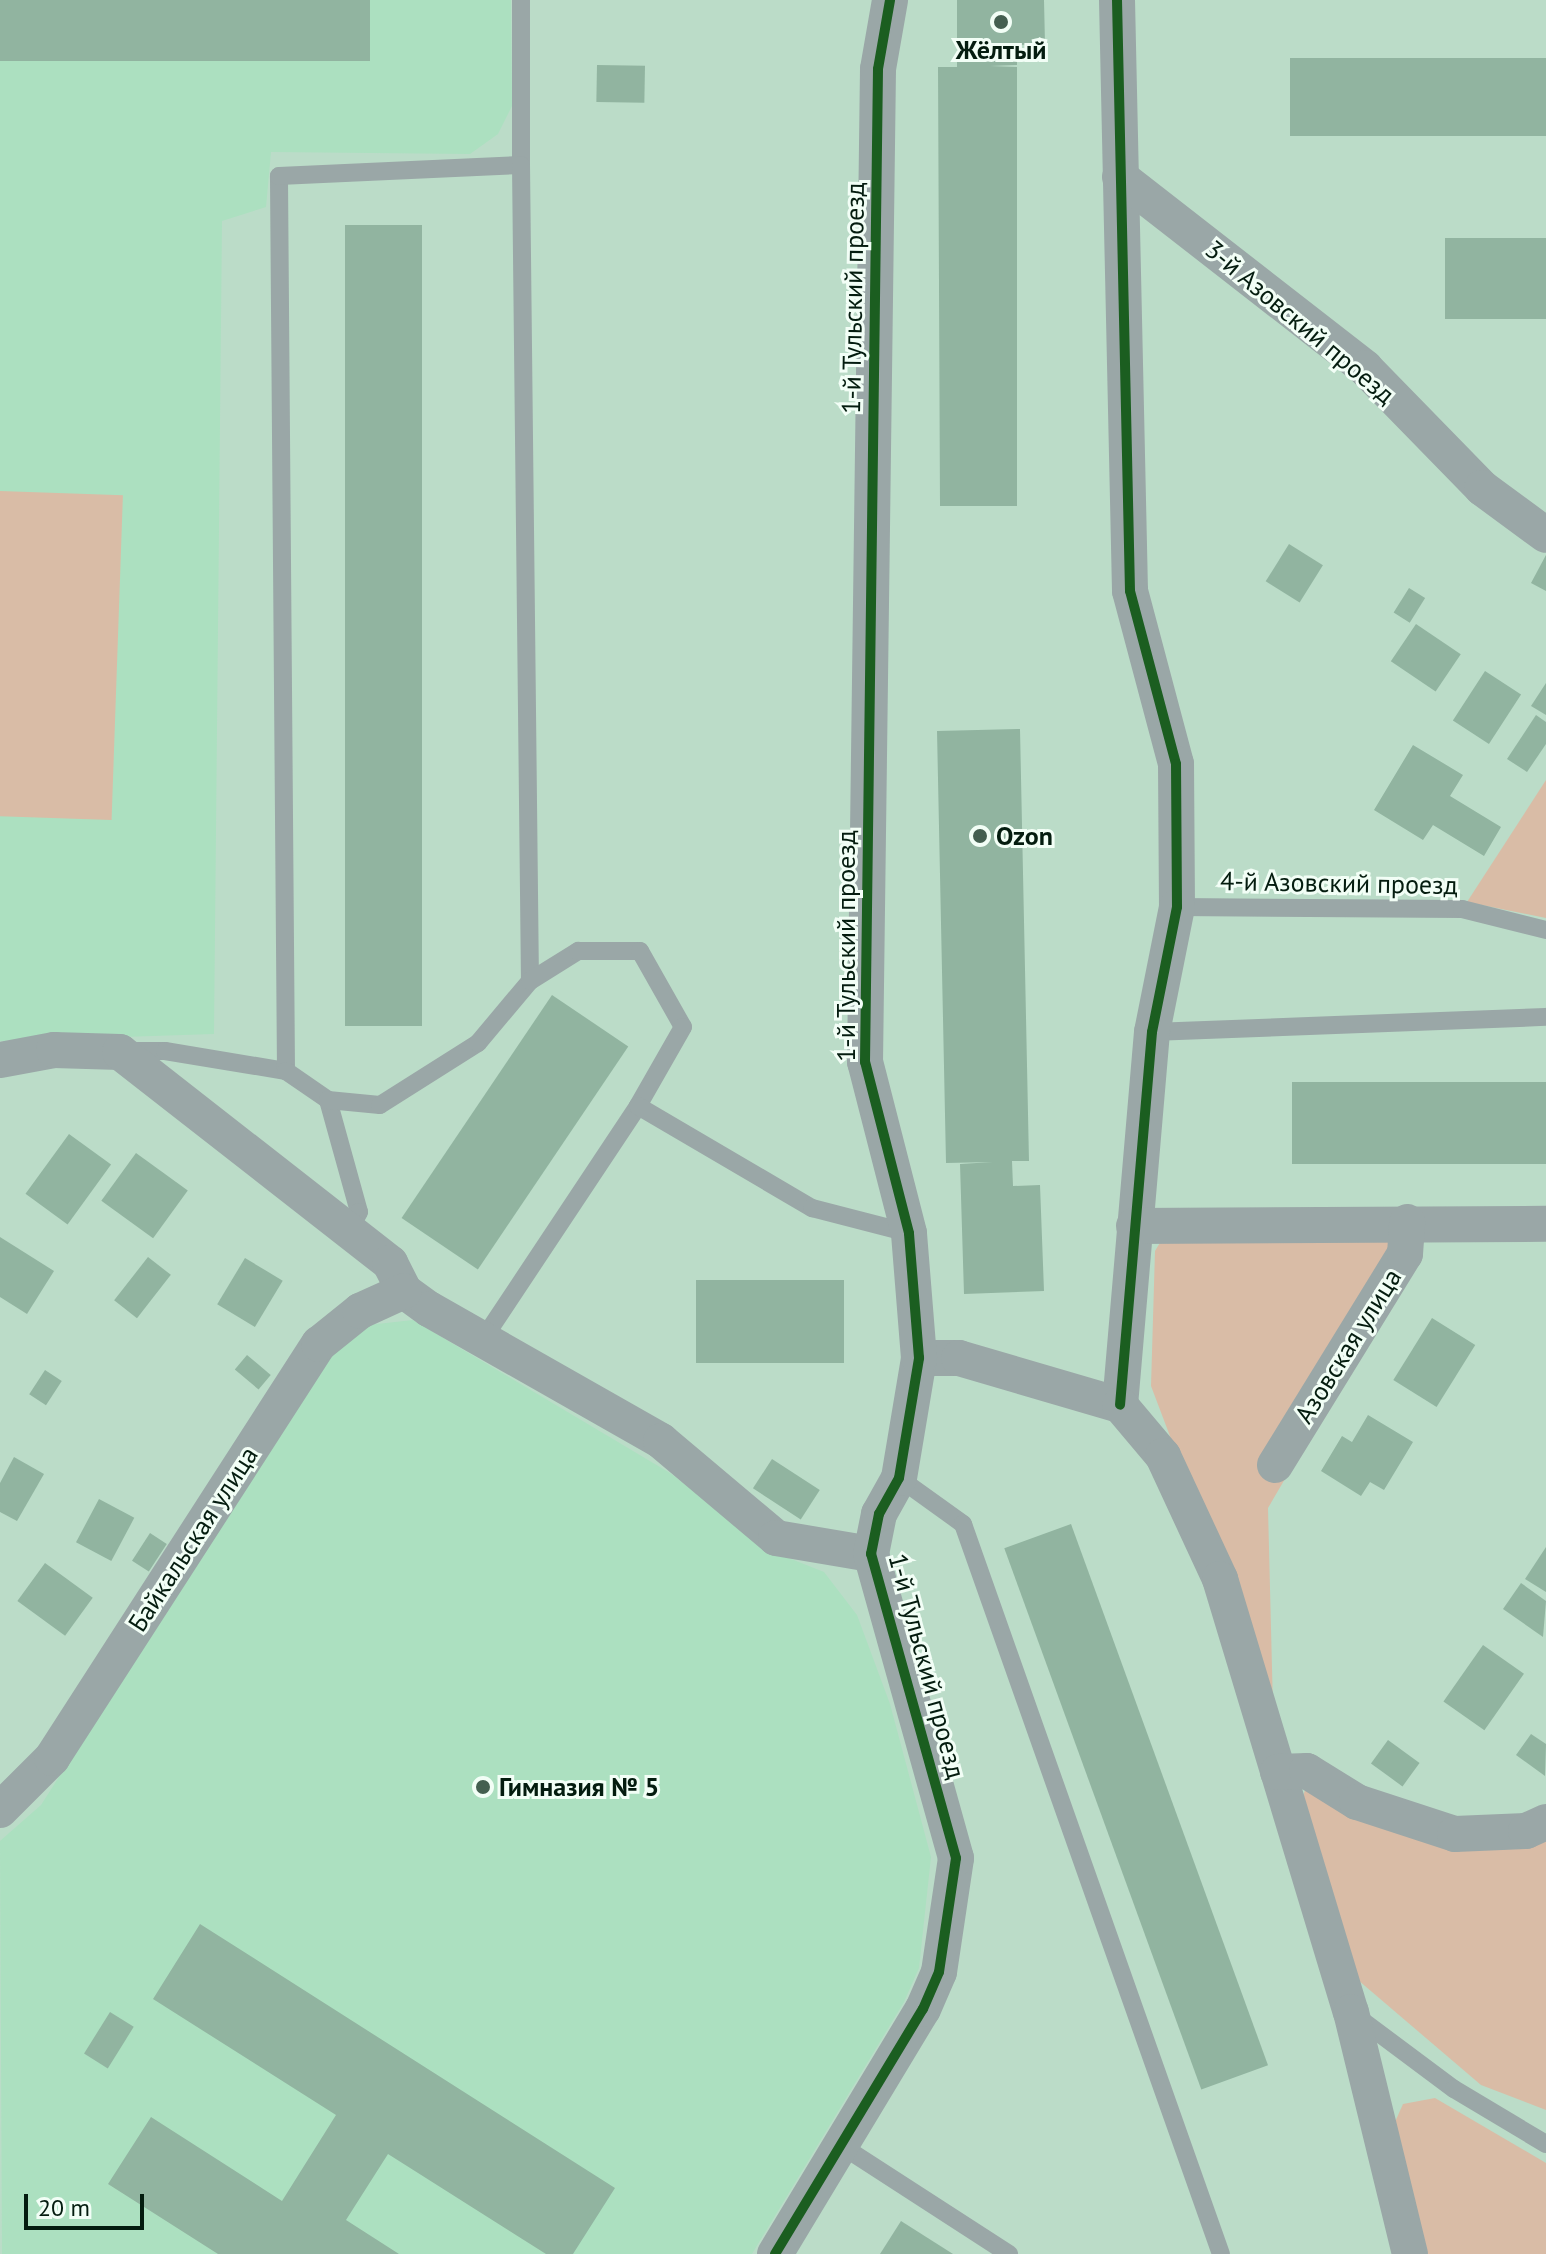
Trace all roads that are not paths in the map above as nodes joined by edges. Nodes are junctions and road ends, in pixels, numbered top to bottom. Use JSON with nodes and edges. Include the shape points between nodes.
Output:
{"nodes":[{"id":1,"x":521,"y":0,"type":"edge"},
{"id":2,"x":890,"y":0,"type":"edge"},
{"id":3,"x":1117,"y":0,"type":"edge"},
{"id":4,"x":521,"y":165,"type":"junction"},
{"id":5,"x":1120,"y":177,"type":"junction"},
{"id":6,"x":1546,"y":535,"type":"edge"},
{"id":7,"x":1177,"y":907,"type":"junction"},
{"id":8,"x":1546,"y":930,"type":"edge"},
{"id":9,"x":530,"y":981,"type":"junction"},
{"id":10,"x":1546,"y":1017,"type":"edge"},
{"id":11,"x":1152,"y":1032,"type":"junction"},
{"id":12,"x":120,"y":1052,"type":"junction"},
{"id":13,"x":0,"y":1060,"type":"edge"},
{"id":14,"x":286,"y":1071,"type":"junction"},
{"id":15,"x":328,"y":1100,"type":"junction"},
{"id":16,"x":638,"y":1106,"type":"junction"},
{"id":17,"x":1407,"y":1222,"type":"junction"},
{"id":18,"x":1546,"y":1224,"type":"edge"},
{"id":19,"x":1134,"y":1226,"type":"junction"},
{"id":20,"x":348,"y":1233,"type":"junction"},
{"id":21,"x":909,"y":1233,"type":"junction"},
{"id":22,"x":404,"y":1291,"type":"junction"},
{"id":23,"x":484,"y":1338,"type":"junction"},
{"id":24,"x":919,"y":1358,"type":"junction"},
{"id":25,"x":1120,"y":1405,"type":"junction"},
{"id":26,"x":1275,"y":1465,"type":"dead end"},
{"id":27,"x":899,"y":1478,"type":"junction"},
{"id":28,"x":871,"y":1554,"type":"junction"},
{"id":29,"x":1278,"y":1772,"type":"junction"},
{"id":30,"x":0,"y":1810,"type":"edge"},
{"id":31,"x":1546,"y":1822,"type":"edge"},
{"id":32,"x":1351,"y":2012,"type":"junction"},
{"id":33,"x":1546,"y":2144,"type":"edge"},
{"id":34,"x":842,"y":2146,"type":"junction"},
{"id":35,"x":775,"y":2254,"type":"edge"},
{"id":36,"x":1009,"y":2254,"type":"edge"},
{"id":37,"x":1221,"y":2254,"type":"edge"},
{"id":38,"x":1410,"y":2254,"type":"edge"}],
"edges":[{"from":1,"to":4,"type":"lane"},
{"from":2,"to":21,"type":"street","name":"1-й Тульский проезд","via":[[878,69],[865,1062]]},
{"from":3,"to":5,"type":"street"},
{"from":4,"to":9,"type":"lane"},
{"from":4,"to":14,"type":"lane","via":[[279,176]]},
{"from":5,"to":6,"type":"street","name":"3-й Азовский проезд","via":[[1365,368],[1482,488]]},
{"from":5,"to":7,"type":"street","via":[[1130,591],[1176,764]]},
{"from":7,"to":8,"type":"lane","name":"4-й Азовский проезд","via":[[1462,909]]},
{"from":7,"to":11,"type":"street"},
{"from":9,"to":15,"type":"lane","via":[[478,1043],[380,1105]]},
{"from":9,"to":16,"type":"lane","via":[[578,951],[640,951],[683,1027]]},
{"from":10,"to":11,"type":"lane"},
{"from":11,"to":19,"type":"street"},
{"from":12,"to":13,"type":"street","via":[[54,1050]]},
{"from":12,"to":14,"type":"lane","via":[[165,1051]]},
{"from":12,"to":20,"type":"street"},
{"from":14,"to":15,"type":"lane"},
{"from":15,"to":20,"type":"lane","via":[[359,1212]]},
{"from":16,"to":21,"type":"lane","via":[[812,1208]]},
{"from":16,"to":23,"type":"lane"},
{"from":17,"to":18,"type":"street"},
{"from":17,"to":19,"type":"street"},
{"from":17,"to":26,"type":"street","name":"Азовская улица","via":[[1405,1254]]},
{"from":19,"to":25,"type":"street"},
{"from":20,"to":22,"type":"street","via":[[390,1263]]},
{"from":21,"to":24,"type":"street","name":"1-й Тульский проезд"},
{"from":22,"to":23,"type":"street"},
{"from":22,"to":30,"type":"street","name":"Байкальская улица","via":[[360,1311],[319,1344],[52,1758]]},
{"from":23,"to":28,"type":"street","via":[[661,1441],[776,1538]]},
{"from":24,"to":25,"type":"street","via":[[959,1358]]},
{"from":24,"to":27,"type":"street","name":"1-й Тульский проезд"},
{"from":25,"to":29,"type":"street","via":[[1163,1456],[1220,1579]]},
{"from":27,"to":28,"type":"street","name":"1-й Тульский проезд","via":[[879,1514]]},
{"from":27,"to":37,"type":"lane","via":[[963,1524]]},
{"from":28,"to":34,"type":"street","name":"1-й Тульский проезд","via":[[956,1858],[939,1972],[923,2009]]},
{"from":29,"to":31,"type":"street","via":[[1307,1771],[1357,1802],[1455,1834],[1526,1831]]},
{"from":29,"to":32,"type":"street"},
{"from":32,"to":33,"type":"lane","via":[[1454,2089]]},
{"from":32,"to":38,"type":"street"},
{"from":34,"to":35,"type":"street","name":"1-й Тульский проезд"},
{"from":34,"to":36,"type":"lane"}]}
